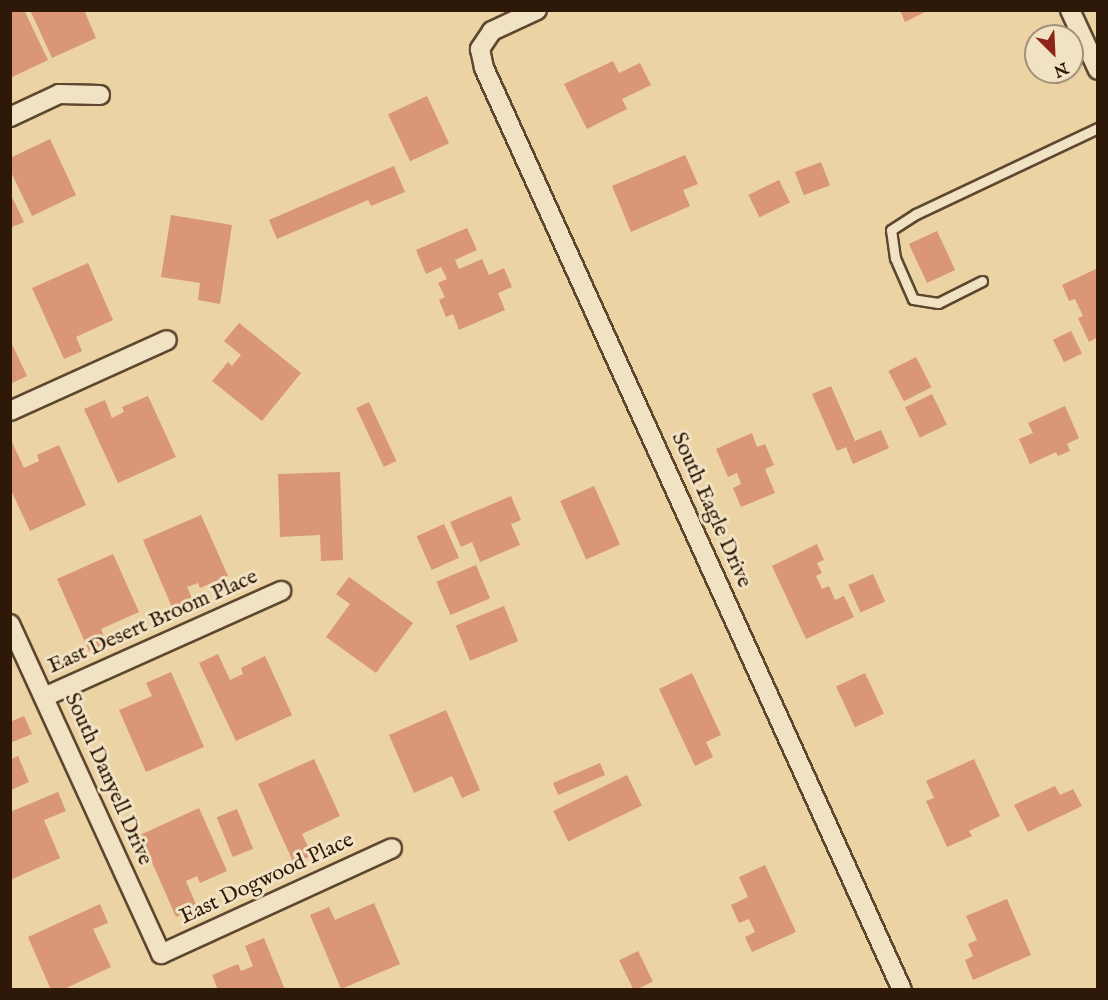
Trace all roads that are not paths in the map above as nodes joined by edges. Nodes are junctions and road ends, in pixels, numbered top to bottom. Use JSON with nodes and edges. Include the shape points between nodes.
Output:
{"nodes":[{"id":1,"x":537,"y":10,"type":"edge"},
{"id":2,"x":1070,"y":10,"type":"edge"},
{"id":3,"x":1098,"y":70,"type":"edge"},
{"id":4,"x":100,"y":95,"type":"dead end"},
{"id":5,"x":10,"y":117,"type":"edge"},
{"id":6,"x":1098,"y":128,"type":"edge"},
{"id":7,"x":982,"y":281,"type":"dead end"},
{"id":8,"x":166,"y":340,"type":"dead end"},
{"id":9,"x":10,"y":411,"type":"edge"},
{"id":10,"x":281,"y":591,"type":"dead end"},
{"id":11,"x":10,"y":624,"type":"edge"},
{"id":12,"x":45,"y":698,"type":"junction"},
{"id":13,"x":392,"y":848,"type":"dead end"},
{"id":14,"x":161,"y":954,"type":"joint"},
{"id":15,"x":902,"y":990,"type":"edge"}],
"edges":[{"from":1,"to":15,"type":"street","name":"South Eagle Drive","via":[[492,31],[480,49],[484,68]]},
{"from":2,"to":3,"type":"street"},
{"from":4,"to":5,"type":"street","via":[[59,94]]},
{"from":6,"to":7,"type":"lane","via":[[916,214],[891,230],[895,258],[912,299],[938,303]]},
{"from":8,"to":9,"type":"street"},
{"from":10,"to":12,"type":"street","name":"East Desert Broom Place"},
{"from":11,"to":12,"type":"street","name":"South Danyell Drive"},
{"from":12,"to":14,"type":"street","name":"South Danyell Drive"},
{"from":13,"to":14,"type":"street","name":"East Dogwood Place"}]}
